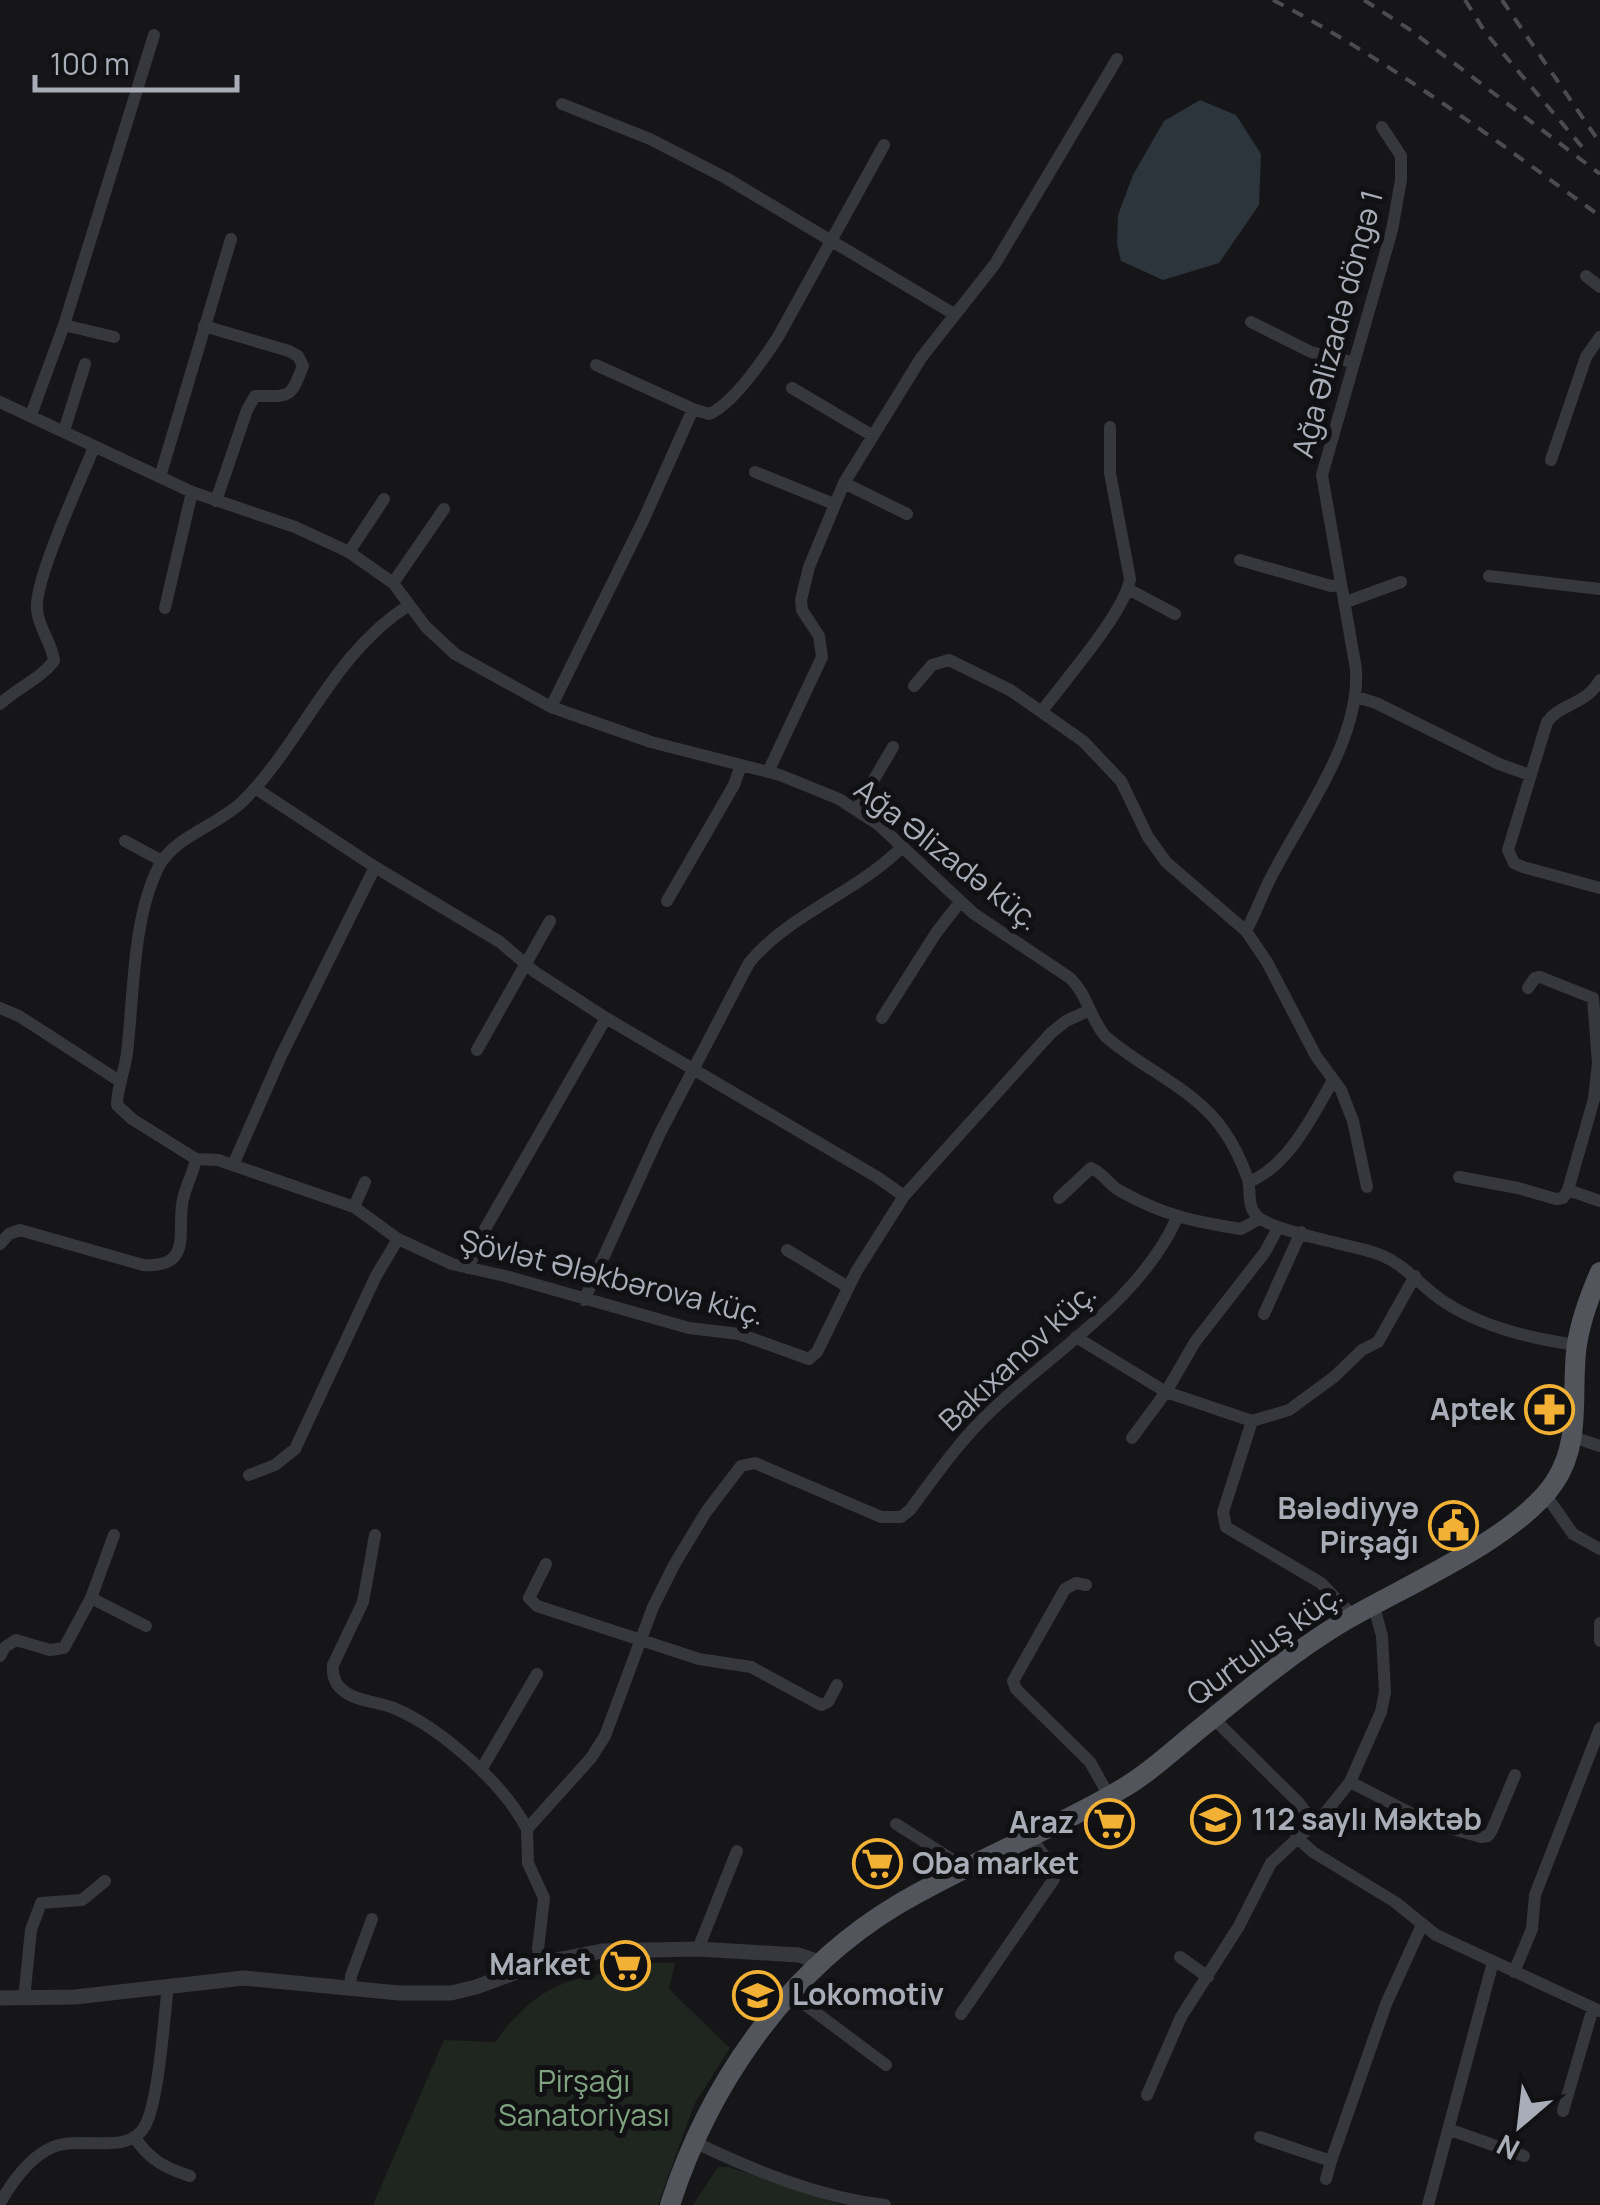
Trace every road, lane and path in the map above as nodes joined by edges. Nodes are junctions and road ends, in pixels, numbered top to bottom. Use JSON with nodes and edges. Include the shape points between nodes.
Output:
{"nodes":[{"id":1,"x":154,"y":35,"type":"dead end"},
{"id":2,"x":1117,"y":59,"type":"dead end"},
{"id":3,"x":562,"y":104,"type":"dead end"},
{"id":4,"x":1382,"y":127,"type":"dead end"},
{"id":5,"x":884,"y":145,"type":"dead end"},
{"id":6,"x":230,"y":240,"type":"dead end"},
{"id":7,"x":832,"y":242,"type":"junction"},
{"id":8,"x":1586,"y":276,"type":"dead end"},
{"id":9,"x":1600,"y":287,"type":"edge"},
{"id":10,"x":954,"y":314,"type":"junction"},
{"id":11,"x":1252,"y":322,"type":"dead end"},
{"id":12,"x":64,"y":325,"type":"junction"},
{"id":13,"x":204,"y":326,"type":"junction"},
{"id":14,"x":114,"y":337,"type":"dead end"},
{"id":15,"x":1600,"y":337,"type":"edge"},
{"id":16,"x":1352,"y":362,"type":"junction"},
{"id":17,"x":85,"y":364,"type":"dead end"},
{"id":18,"x":596,"y":366,"type":"dead end"},
{"id":19,"x":792,"y":388,"type":"dead end"},
{"id":20,"x":0,"y":402,"type":"edge"},
{"id":21,"x":693,"y":409,"type":"junction"},
{"id":22,"x":31,"y":414,"type":"junction"},
{"id":23,"x":1110,"y":427,"type":"dead end"},
{"id":24,"x":64,"y":431,"type":"junction"},
{"id":25,"x":873,"y":436,"type":"junction"},
{"id":26,"x":94,"y":447,"type":"junction"},
{"id":27,"x":1551,"y":460,"type":"dead end"},
{"id":28,"x":755,"y":472,"type":"dead end"},
{"id":29,"x":160,"y":477,"type":"junction"},
{"id":30,"x":844,"y":483,"type":"junction"},
{"id":31,"x":192,"y":492,"type":"junction"},
{"id":32,"x":384,"y":499,"type":"dead end"},
{"id":33,"x":216,"y":501,"type":"junction"},
{"id":34,"x":834,"y":504,"type":"junction"},
{"id":35,"x":444,"y":510,"type":"dead end"},
{"id":36,"x":907,"y":514,"type":"dead end"},
{"id":37,"x":350,"y":552,"type":"junction"},
{"id":38,"x":1240,"y":560,"type":"dead end"},
{"id":39,"x":1489,"y":576,"type":"dead end"},
{"id":40,"x":1401,"y":582,"type":"dead end"},
{"id":41,"x":393,"y":584,"type":"junction"},
{"id":42,"x":1341,"y":585,"type":"junction"},
{"id":43,"x":1128,"y":590,"type":"junction"},
{"id":44,"x":1600,"y":590,"type":"edge"},
{"id":45,"x":1346,"y":602,"type":"junction"},
{"id":46,"x":409,"y":604,"type":"junction"},
{"id":47,"x":165,"y":608,"type":"dead end"},
{"id":48,"x":1175,"y":614,"type":"dead end"},
{"id":49,"x":1600,"y":680,"type":"edge"},
{"id":50,"x":914,"y":686,"type":"dead end"},
{"id":51,"x":1357,"y":697,"type":"junction"},
{"id":52,"x":0,"y":704,"type":"edge"},
{"id":53,"x":552,"y":707,"type":"junction"},
{"id":54,"x":1042,"y":711,"type":"junction"},
{"id":55,"x":893,"y":747,"type":"dead end"},
{"id":56,"x":741,"y":765,"type":"junction"},
{"id":57,"x":768,"y":772,"type":"junction"},
{"id":58,"x":1530,"y":775,"type":"junction"},
{"id":59,"x":255,"y":788,"type":"junction"},
{"id":60,"x":856,"y":810,"type":"junction"},
{"id":61,"x":125,"y":841,"type":"dead end"},
{"id":62,"x":903,"y":846,"type":"junction"},
{"id":63,"x":162,"y":861,"type":"junction"},
{"id":64,"x":374,"y":866,"type":"junction"},
{"id":65,"x":1600,"y":888,"type":"edge"},
{"id":66,"x":667,"y":901,"type":"dead end"},
{"id":67,"x":960,"y":902,"type":"junction"},
{"id":68,"x":550,"y":921,"type":"dead end"},
{"id":69,"x":1246,"y":931,"type":"junction"},
{"id":70,"x":525,"y":962,"type":"junction"},
{"id":71,"x":1528,"y":988,"type":"dead end"},
{"id":72,"x":0,"y":1008,"type":"edge"},
{"id":73,"x":1090,"y":1010,"type":"junction"},
{"id":74,"x":606,"y":1018,"type":"junction"},
{"id":75,"x":882,"y":1018,"type":"dead end"},
{"id":76,"x":477,"y":1050,"type":"dead end"},
{"id":77,"x":1599,"y":1064,"type":"edge"},
{"id":78,"x":694,"y":1069,"type":"junction"},
{"id":79,"x":1332,"y":1080,"type":"junction"},
{"id":80,"x":121,"y":1082,"type":"junction"},
{"id":81,"x":193,"y":1156,"type":"junction"},
{"id":82,"x":233,"y":1165,"type":"junction"},
{"id":83,"x":1459,"y":1178,"type":"dead end"},
{"id":84,"x":364,"y":1182,"type":"dead end"},
{"id":85,"x":1249,"y":1182,"type":"junction"},
{"id":86,"x":1368,"y":1186,"type":"dead end"},
{"id":87,"x":1568,"y":1190,"type":"junction"},
{"id":88,"x":904,"y":1196,"type":"junction"},
{"id":89,"x":1059,"y":1198,"type":"dead end"},
{"id":90,"x":1600,"y":1201,"type":"edge"},
{"id":91,"x":354,"y":1207,"type":"junction"},
{"id":92,"x":1177,"y":1218,"type":"junction"},
{"id":93,"x":1259,"y":1218,"type":"junction"},
{"id":94,"x":1278,"y":1228,"type":"junction"},
{"id":95,"x":1301,"y":1232,"type":"junction"},
{"id":96,"x":398,"y":1239,"type":"junction"},
{"id":97,"x":0,"y":1244,"type":"edge"},
{"id":98,"x":787,"y":1250,"type":"dead end"},
{"id":99,"x":468,"y":1268,"type":"junction"},
{"id":100,"x":1600,"y":1272,"type":"edge"},
{"id":101,"x":1415,"y":1276,"type":"junction"},
{"id":102,"x":848,"y":1286,"type":"junction"},
{"id":103,"x":584,"y":1300,"type":"junction"},
{"id":104,"x":1264,"y":1314,"type":"dead end"},
{"id":105,"x":1076,"y":1337,"type":"junction"},
{"id":106,"x":1577,"y":1344,"type":"junction"},
{"id":107,"x":1166,"y":1392,"type":"junction"},
{"id":108,"x":1252,"y":1421,"type":"junction"},
{"id":109,"x":1573,"y":1437,"type":"junction"},
{"id":110,"x":1132,"y":1438,"type":"dead end"},
{"id":111,"x":1600,"y":1446,"type":"edge"},
{"id":112,"x":248,"y":1475,"type":"dead end"},
{"id":113,"x":1545,"y":1494,"type":"junction"},
{"id":114,"x":114,"y":1535,"type":"dead end"},
{"id":115,"x":375,"y":1535,"type":"dead end"},
{"id":116,"x":1600,"y":1549,"type":"edge"},
{"id":117,"x":546,"y":1564,"type":"dead end"},
{"id":118,"x":1086,"y":1586,"type":"dead end"},
{"id":119,"x":91,"y":1598,"type":"junction"},
{"id":120,"x":1374,"y":1604,"type":"junction"},
{"id":121,"x":1353,"y":1616,"type":"junction"},
{"id":122,"x":1600,"y":1623,"type":"edge"},
{"id":123,"x":146,"y":1626,"type":"dead end"},
{"id":124,"x":1600,"y":1641,"type":"edge"},
{"id":125,"x":642,"y":1642,"type":"junction"},
{"id":126,"x":0,"y":1656,"type":"edge"},
{"id":127,"x":536,"y":1674,"type":"dead end"},
{"id":128,"x":837,"y":1686,"type":"dead end"},
{"id":129,"x":1213,"y":1718,"type":"junction"},
{"id":130,"x":1600,"y":1728,"type":"edge"},
{"id":131,"x":481,"y":1770,"type":"junction"},
{"id":132,"x":1514,"y":1775,"type":"dead end"},
{"id":133,"x":1350,"y":1782,"type":"junction"},
{"id":134,"x":1110,"y":1796,"type":"junction"},
{"id":135,"x":1314,"y":1823,"type":"junction"},
{"id":136,"x":896,"y":1824,"type":"dead end"},
{"id":137,"x":527,"y":1828,"type":"junction"},
{"id":138,"x":1029,"y":1836,"type":"junction"},
{"id":139,"x":1296,"y":1838,"type":"junction"},
{"id":140,"x":736,"y":1851,"type":"dead end"},
{"id":141,"x":960,"y":1872,"type":"junction"},
{"id":142,"x":104,"y":1881,"type":"dead end"},
{"id":143,"x":372,"y":1919,"type":"dead end"},
{"id":144,"x":1422,"y":1925,"type":"junction"},
{"id":145,"x":698,"y":1950,"type":"junction"},
{"id":146,"x":1180,"y":1957,"type":"dead end"},
{"id":147,"x":540,"y":1962,"type":"junction"},
{"id":148,"x":819,"y":1962,"type":"junction"},
{"id":149,"x":1492,"y":1962,"type":"junction"},
{"id":150,"x":1514,"y":1972,"type":"junction"},
{"id":151,"x":1208,"y":1977,"type":"junction"},
{"id":152,"x":168,"y":1986,"type":"junction"},
{"id":153,"x":350,"y":1988,"type":"junction"},
{"id":154,"x":791,"y":1994,"type":"junction"},
{"id":155,"x":0,"y":1998,"type":"edge"},
{"id":156,"x":24,"y":1998,"type":"junction"},
{"id":157,"x":1597,"y":2010,"type":"edge"},
{"id":158,"x":961,"y":2014,"type":"dead end"},
{"id":159,"x":886,"y":2065,"type":"dead end"},
{"id":160,"x":1147,"y":2095,"type":"dead end"},
{"id":161,"x":1563,"y":2111,"type":"dead end"},
{"id":162,"x":1448,"y":2129,"type":"junction"},
{"id":163,"x":1260,"y":2137,"type":"dead end"},
{"id":164,"x":135,"y":2138,"type":"junction"},
{"id":165,"x":694,"y":2142,"type":"junction"},
{"id":166,"x":1524,"y":2156,"type":"dead end"},
{"id":167,"x":1331,"y":2161,"type":"junction"},
{"id":168,"x":190,"y":2176,"type":"dead end"},
{"id":169,"x":1326,"y":2179,"type":"dead end"},
{"id":170,"x":0,"y":2203,"type":"edge"},
{"id":171,"x":670,"y":2205,"type":"edge"},
{"id":172,"x":882,"y":2205,"type":"edge"},
{"id":173,"x":1428,"y":2205,"type":"edge"}],
"edges":[{"from":1,"to":12,"type":"street"},
{"from":2,"to":10,"type":"street","via":[[995,264]]},
{"from":3,"to":7,"type":"street","via":[[650,139]]},
{"from":4,"to":16,"type":"street","name":"Ağa Əlizadə döngə 1","via":[[1401,156],[1402,180]]},
{"from":5,"to":7,"type":"street"},
{"from":6,"to":13,"type":"street"},
{"from":7,"to":10,"type":"street"},
{"from":7,"to":21,"type":"street","via":[[763,359],[719,410]]},
{"from":8,"to":9,"type":"street"},
{"from":10,"to":25,"type":"street"},
{"from":11,"to":16,"type":"street","via":[[1311,352]]},
{"from":12,"to":14,"type":"street"},
{"from":12,"to":22,"type":"street"},
{"from":13,"to":29,"type":"street"},
{"from":13,"to":33,"type":"street","via":[[289,352],[303,366],[287,397],[255,396]]},
{"from":15,"to":27,"type":"street","via":[[1586,357]]},
{"from":16,"to":42,"type":"street","name":"Ağa Əlizadə döngə 1","via":[[1322,475]]},
{"from":17,"to":24,"type":"street"},
{"from":18,"to":21,"type":"street"},
{"from":19,"to":25,"type":"street"},
{"from":20,"to":22,"type":"street","name":"Ağa Əlizadə küç."},
{"from":21,"to":53,"type":"street"},
{"from":22,"to":24,"type":"street","name":"Ağa Əlizadə küç."},
{"from":23,"to":43,"type":"street"},
{"from":24,"to":26,"type":"street","name":"Ağa Əlizadə küç."},
{"from":25,"to":30,"type":"street"},
{"from":26,"to":29,"type":"street","name":"Ağa Əlizadə küç."},
{"from":26,"to":52,"type":"street","via":[[36,607],[54,660]]},
{"from":28,"to":34,"type":"street"},
{"from":29,"to":31,"type":"street","name":"Ağa Əlizadə küç."},
{"from":30,"to":34,"type":"street"},
{"from":30,"to":36,"type":"street"},
{"from":31,"to":33,"type":"street","name":"Ağa Əlizadə küç."},
{"from":31,"to":47,"type":"street"},
{"from":32,"to":37,"type":"street"},
{"from":33,"to":37,"type":"street","name":"Ağa Əlizadə küç."},
{"from":34,"to":57,"type":"street","via":[[801,600],[822,657]]},
{"from":35,"to":41,"type":"street"},
{"from":37,"to":41,"type":"street","name":"Ağa Əlizadə küç."},
{"from":38,"to":42,"type":"street"},
{"from":39,"to":44,"type":"street"},
{"from":40,"to":45,"type":"street"},
{"from":41,"to":46,"type":"street","name":"Ağa Əlizadə küç."},
{"from":42,"to":45,"type":"street","name":"Ağa Əlizadə döngə 1"},
{"from":43,"to":48,"type":"street"},
{"from":43,"to":54,"type":"street"},
{"from":45,"to":51,"type":"street","name":"Ağa Əlizadə döngə 1"},
{"from":46,"to":53,"type":"street","name":"Ağa Əlizadə küç.","via":[[455,654]]},
{"from":46,"to":59,"type":"street","via":[[343,666]]},
{"from":49,"to":58,"type":"street","via":[[1583,701],[1546,722]]},
{"from":50,"to":54,"type":"street","via":[[932,665],[949,660]]},
{"from":51,"to":58,"type":"street"},
{"from":51,"to":69,"type":"street","name":"Ağa Əlizadə döngə 1","via":[[1346,736]]},
{"from":53,"to":56,"type":"street","name":"Ağa Əlizadə küç."},
{"from":54,"to":69,"type":"street","via":[[1109,766],[1166,862]]},
{"from":55,"to":60,"type":"street"},
{"from":56,"to":57,"type":"street","name":"Ağa Əlizadə küç."},
{"from":56,"to":66,"type":"street"},
{"from":57,"to":60,"type":"street","name":"Ağa Əlizadə küç."},
{"from":58,"to":65,"type":"street","via":[[1509,857]]},
{"from":59,"to":63,"type":"street"},
{"from":59,"to":64,"type":"street"},
{"from":60,"to":62,"type":"street","name":"Ağa Əlizadə küç."},
{"from":61,"to":63,"type":"street"},
{"from":62,"to":67,"type":"street","name":"Ağa Əlizadə küç."},
{"from":62,"to":78,"type":"street","via":[[764,944]]},
{"from":63,"to":80,"type":"street","via":[[140,928]]},
{"from":64,"to":70,"type":"street"},
{"from":64,"to":82,"type":"street"},
{"from":67,"to":73,"type":"street","name":"Ağa Əlizadə küç.","via":[[1070,978]]},
{"from":67,"to":75,"type":"street"},
{"from":68,"to":70,"type":"street"},
{"from":69,"to":79,"type":"street"},
{"from":70,"to":74,"type":"street"},
{"from":70,"to":76,"type":"street"},
{"from":71,"to":77,"type":"street","via":[[1540,977],[1593,998]]},
{"from":72,"to":80,"type":"street"},
{"from":73,"to":85,"type":"street","name":"Ağa Əlizadə küç.","via":[[1117,1046],[1216,1120]]},
{"from":73,"to":88,"type":"street","name":"Şövlət Ələkbərova küç.","via":[[1051,1032]]},
{"from":74,"to":78,"type":"street"},
{"from":74,"to":99,"type":"street"},
{"from":77,"to":87,"type":"street"},
{"from":78,"to":88,"type":"street"},
{"from":78,"to":103,"type":"street"},
{"from":79,"to":85,"type":"street","via":[[1283,1156]]},
{"from":79,"to":86,"type":"street","via":[[1347,1104]]},
{"from":80,"to":81,"type":"street","via":[[120,1110]]},
{"from":81,"to":82,"type":"street","name":"Şövlət Ələkbərova küç."},
{"from":81,"to":97,"type":"street","via":[[181,1208],[182,1240],[168,1262],[143,1264],[20,1230]]},
{"from":82,"to":91,"type":"street","name":"Şövlət Ələkbərova küç."},
{"from":83,"to":87,"type":"street","via":[[1556,1200]]},
{"from":84,"to":91,"type":"street"},
{"from":85,"to":93,"type":"street","name":"Ağa Əlizadə küç."},
{"from":87,"to":90,"type":"street"},
{"from":88,"to":102,"type":"street","name":"Şövlət Ələkbərova küç."},
{"from":89,"to":92,"type":"street","via":[[1092,1168],[1120,1192]]},
{"from":91,"to":96,"type":"street","name":"Şövlət Ələkbərova küç."},
{"from":92,"to":93,"type":"street","via":[[1241,1230]]},
{"from":92,"to":105,"type":"street","name":"Bakıxanov küç.","via":[[1152,1262]]},
{"from":93,"to":94,"type":"street"},
{"from":94,"to":95,"type":"street"},
{"from":94,"to":107,"type":"street"},
{"from":95,"to":101,"type":"street","via":[[1387,1256]]},
{"from":95,"to":104,"type":"street"},
{"from":96,"to":99,"type":"street","name":"Şövlət Ələkbərova küç."},
{"from":96,"to":112,"type":"street","via":[[295,1449]]},
{"from":98,"to":102,"type":"street"},
{"from":99,"to":103,"type":"street","name":"Şövlət Ələkbərova küç."},
{"from":100,"to":106,"type":"main road","name":"Qurtuluş küç."},
{"from":101,"to":106,"type":"street","via":[[1479,1320]]},
{"from":101,"to":108,"type":"street","via":[[1378,1342],[1289,1410]]},
{"from":102,"to":103,"type":"street","name":"Şövlət Ələkbərova küç.","via":[[809,1359],[738,1334]]},
{"from":105,"to":107,"type":"street"},
{"from":105,"to":125,"type":"street","name":"Bakıxanov küç.","via":[[990,1412],[902,1517],[880,1517],[755,1463],[741,1466],[674,1565]]},
{"from":106,"to":109,"type":"main road","name":"Qurtuluş küç."},
{"from":107,"to":108,"type":"street"},
{"from":107,"to":110,"type":"street"},
{"from":108,"to":121,"type":"street","via":[[1223,1512],[1226,1527],[1321,1583]]},
{"from":109,"to":111,"type":"street"},
{"from":109,"to":113,"type":"main road","name":"Qurtuluş küç."},
{"from":113,"to":116,"type":"street","via":[[1572,1534]]},
{"from":113,"to":120,"type":"main road","name":"Qurtuluş küç.","via":[[1483,1543]]},
{"from":114,"to":119,"type":"street"},
{"from":115,"to":131,"type":"street","via":[[362,1602],[333,1665],[337,1684],[401,1711]]},
{"from":117,"to":125,"type":"street","via":[[531,1603]]},
{"from":118,"to":134,"type":"street","via":[[1065,1589],[1014,1681],[1090,1762]]},
{"from":119,"to":123,"type":"street"},
{"from":119,"to":126,"type":"street","via":[[64,1648],[16,1640]]},
{"from":120,"to":121,"type":"main road","name":"Qurtuluş küç."},
{"from":120,"to":133,"type":"street","via":[[1385,1692]]},
{"from":121,"to":129,"type":"main road","name":"Qurtuluş küç."},
{"from":122,"to":124,"type":"street"},
{"from":125,"to":128,"type":"street","via":[[751,1667],[821,1705]]},
{"from":125,"to":137,"type":"street","name":"Bakıxanov küç.","via":[[598,1747]]},
{"from":127,"to":131,"type":"street"},
{"from":129,"to":134,"type":"main road","name":"Qurtuluş küç."},
{"from":129,"to":135,"type":"street"},
{"from":130,"to":150,"type":"street","via":[[1534,1895],[1532,1929]]},
{"from":131,"to":137,"type":"street"},
{"from":132,"to":133,"type":"street","via":[[1492,1830],[1481,1838],[1428,1822]]},
{"from":133,"to":135,"type":"street"},
{"from":134,"to":138,"type":"main road","name":"Qurtuluş küç."},
{"from":135,"to":139,"type":"street"},
{"from":136,"to":141,"type":"street","via":[[950,1858]]},
{"from":137,"to":147,"type":"street","via":[[528,1863],[544,1898]]},
{"from":138,"to":141,"type":"main road","name":"Qurtuluş küç."},
{"from":138,"to":158,"type":"street","via":[[1054,1879]]},
{"from":139,"to":144,"type":"street"},
{"from":139,"to":151,"type":"street","via":[[1271,1863]]},
{"from":140,"to":145,"type":"street"},
{"from":141,"to":148,"type":"main road","name":"Qurtuluş küç.","via":[[865,1926]]},
{"from":142,"to":156,"type":"street","via":[[82,1900],[41,1903],[30,1930]]},
{"from":143,"to":153,"type":"street"},
{"from":144,"to":149,"type":"street"},
{"from":144,"to":167,"type":"street","via":[[1386,2004]]},
{"from":145,"to":147,"type":"street","via":[[602,1951]]},
{"from":145,"to":148,"type":"street"},
{"from":146,"to":151,"type":"street"},
{"from":147,"to":153,"type":"street","via":[[462,1991]]},
{"from":148,"to":154,"type":"main road","name":"Qurtuluş küç."},
{"from":149,"to":150,"type":"street"},
{"from":149,"to":162,"type":"street"},
{"from":150,"to":157,"type":"street"},
{"from":151,"to":160,"type":"street","via":[[1181,2017]]},
{"from":152,"to":153,"type":"street","via":[[244,1978]]},
{"from":152,"to":156,"type":"street"},
{"from":152,"to":164,"type":"street","via":[[152,2098]]},
{"from":154,"to":159,"type":"street"},
{"from":154,"to":165,"type":"main road","name":"Qurtuluş küç.","via":[[728,2076]]},
{"from":155,"to":156,"type":"street"},
{"from":157,"to":161,"type":"street"},
{"from":162,"to":166,"type":"street"},
{"from":162,"to":173,"type":"street"},
{"from":163,"to":167,"type":"street"},
{"from":164,"to":168,"type":"street","via":[[164,2168]]},
{"from":164,"to":170,"type":"street","via":[[51,2148],[22,2170]]},
{"from":165,"to":171,"type":"main road","name":"Qurtuluş küç."},
{"from":165,"to":172,"type":"street","via":[[782,2180]]},
{"from":167,"to":169,"type":"street"}]}
